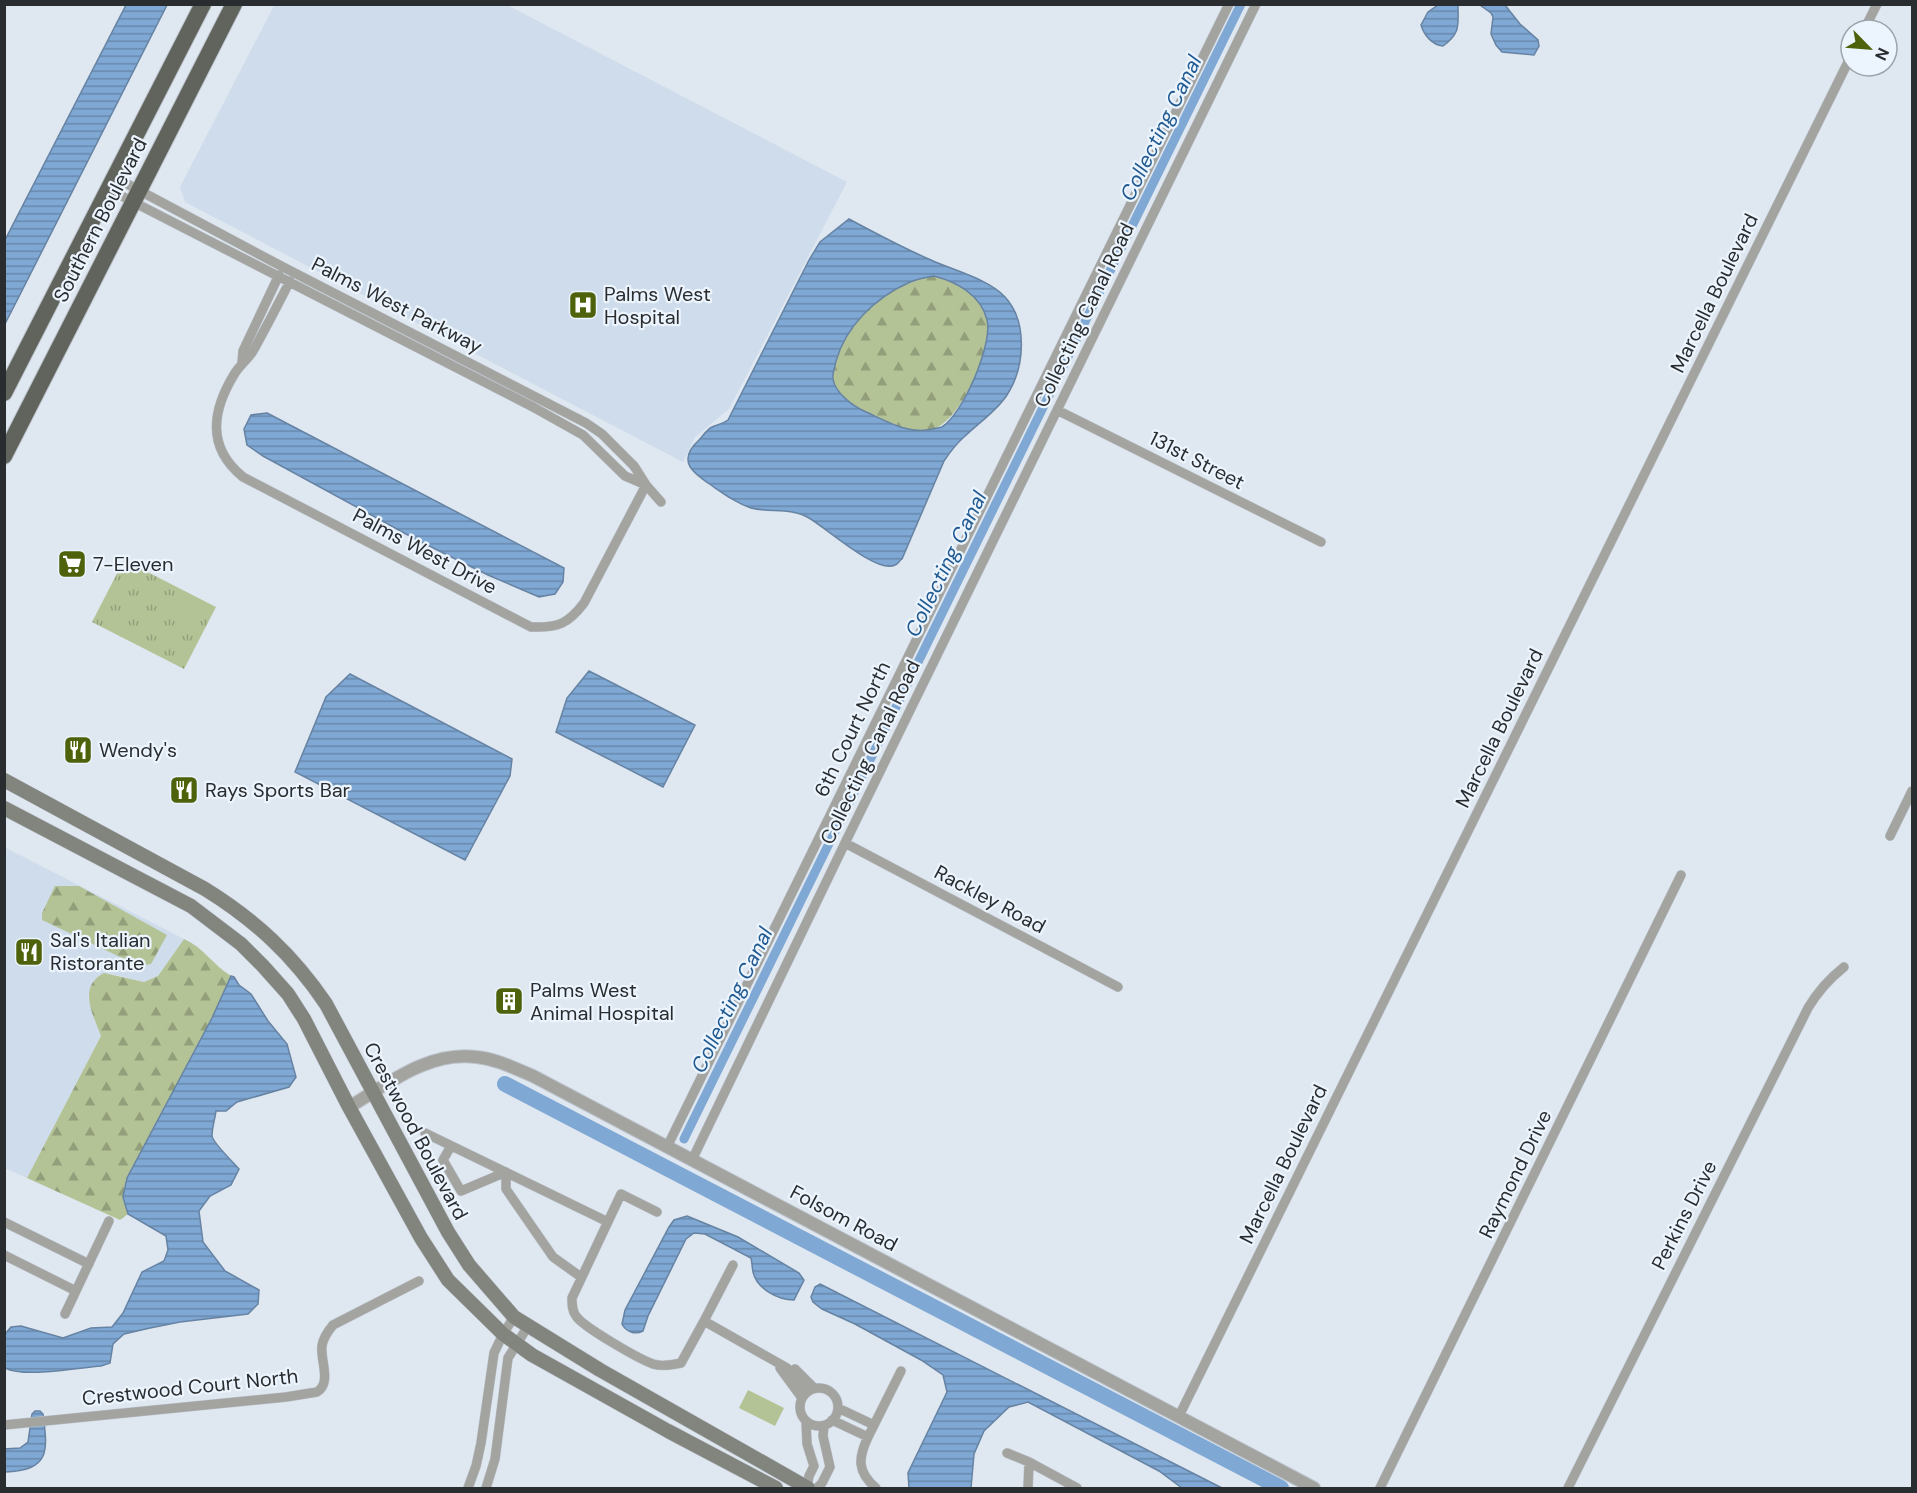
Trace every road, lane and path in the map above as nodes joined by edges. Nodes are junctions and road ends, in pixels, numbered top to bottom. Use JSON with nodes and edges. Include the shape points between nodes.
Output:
{"nodes":[{"id":1,"x":204,"y":4,"type":"edge"},
{"id":2,"x":234,"y":4,"type":"edge"},
{"id":3,"x":1229,"y":4,"type":"edge"},
{"id":4,"x":1256,"y":4,"type":"edge"},
{"id":5,"x":1877,"y":4,"type":"edge"},
{"id":6,"x":1870,"y":18,"type":"edge"},
{"id":7,"x":1840,"y":78,"type":"edge"},
{"id":8,"x":111,"y":183,"type":"junction"},
{"id":9,"x":136,"y":196,"type":"junction"},
{"id":10,"x":279,"y":275,"type":"junction"},
{"id":11,"x":290,"y":281,"type":"junction"},
{"id":12,"x":242,"y":363,"type":"junction"},
{"id":13,"x":4,"y":393,"type":"edge"},
{"id":14,"x":1058,"y":410,"type":"junction"},
{"id":15,"x":4,"y":456,"type":"edge"},
{"id":16,"x":646,"y":485,"type":"junction"},
{"id":17,"x":661,"y":502,"type":"dead end"},
{"id":18,"x":1321,"y":542,"type":"dead end"},
{"id":19,"x":4,"y":780,"type":"edge"},
{"id":20,"x":1912,"y":791,"type":"edge"},
{"id":21,"x":4,"y":808,"type":"edge"},
{"id":22,"x":1890,"y":836,"type":"dead end"},
{"id":23,"x":844,"y":843,"type":"junction"},
{"id":24,"x":1681,"y":875,"type":"dead end"},
{"id":25,"x":1844,"y":967,"type":"dead end"},
{"id":26,"x":1118,"y":987,"type":"dead end"},
{"id":27,"x":374,"y":1093,"type":"junction"},
{"id":28,"x":349,"y":1107,"type":"junction"},
{"id":29,"x":425,"y":1133,"type":"dead end"},
{"id":30,"x":451,"y":1146,"type":"junction"},
{"id":31,"x":667,"y":1147,"type":"junction"},
{"id":32,"x":692,"y":1160,"type":"junction"},
{"id":33,"x":506,"y":1172,"type":"junction"},
{"id":34,"x":657,"y":1212,"type":"dead end"},
{"id":35,"x":110,"y":1221,"type":"dead end"},
{"id":36,"x":4,"y":1222,"type":"edge"},
{"id":37,"x":608,"y":1222,"type":"junction"},
{"id":38,"x":4,"y":1255,"type":"edge"},
{"id":39,"x":89,"y":1264,"type":"junction"},
{"id":40,"x":733,"y":1265,"type":"dead end"},
{"id":41,"x":581,"y":1277,"type":"junction"},
{"id":42,"x":419,"y":1281,"type":"dead end"},
{"id":43,"x":76,"y":1291,"type":"junction"},
{"id":44,"x":65,"y":1314,"type":"dead end"},
{"id":45,"x":514,"y":1317,"type":"junction"},
{"id":46,"x":704,"y":1321,"type":"junction"},
{"id":47,"x":528,"y":1326,"type":"junction"},
{"id":48,"x":503,"y":1334,"type":"junction"},
{"id":49,"x":517,"y":1343,"type":"junction"},
{"id":50,"x":901,"y":1371,"type":"dead end"},
{"id":51,"x":808,"y":1392,"type":"junction"},
{"id":52,"x":1179,"y":1416,"type":"junction"},
{"id":53,"x":833,"y":1417,"type":"junction"},
{"id":54,"x":806,"y":1421,"type":"junction"},
{"id":55,"x":4,"y":1425,"type":"edge"},
{"id":56,"x":871,"y":1431,"type":"junction"},
{"id":57,"x":1007,"y":1453,"type":"dead end"},
{"id":58,"x":1029,"y":1462,"type":"junction"},
{"id":59,"x":468,"y":1488,"type":"edge"},
{"id":60,"x":486,"y":1488,"type":"edge"},
{"id":61,"x":776,"y":1488,"type":"edge"},
{"id":62,"x":810,"y":1488,"type":"edge"},
{"id":63,"x":876,"y":1488,"type":"edge"},
{"id":64,"x":1028,"y":1488,"type":"edge"},
{"id":65,"x":1077,"y":1488,"type":"edge"},
{"id":66,"x":1314,"y":1488,"type":"edge"},
{"id":67,"x":1380,"y":1488,"type":"edge"},
{"id":68,"x":1568,"y":1488,"type":"edge"}],
"edges":[{"from":1,"to":8,"type":"highway","name":"Southern Boulevard"},
{"from":2,"to":9,"type":"highway","name":"Southern Boulevard"},
{"from":3,"to":31,"type":"street","name":"6th Court North"},
{"from":4,"to":14,"type":"street","name":"Collecting Canal Road"},
{"from":5,"to":6,"type":"street"},
{"from":7,"to":52,"type":"street","name":"Marcella Boulevard"},
{"from":8,"to":9,"type":"street","name":"Palms West Parkway"},
{"from":8,"to":13,"type":"highway","name":"Southern Boulevard"},
{"from":9,"to":10,"type":"street","name":"Palms West Parkway"},
{"from":9,"to":15,"type":"highway","name":"Southern Boulevard"},
{"from":9,"to":16,"type":"street","name":"Palms West Parkway","via":[[586,423],[634,466]]},
{"from":10,"to":11,"type":"street","name":"Palms West Parkway"},
{"from":10,"to":12,"type":"street","name":"Palms West Drive","via":[[243,351]]},
{"from":11,"to":12,"type":"street","name":"Palms West Drive","via":[[251,355]]},
{"from":11,"to":16,"type":"street","name":"Palms West Parkway","via":[[583,435],[625,476]]},
{"from":12,"to":16,"type":"street","name":"Palms West Drive","via":[[222,398],[217,419],[218,441],[231,467],[243,477],[531,627],[548,628],[574,616]]},
{"from":14,"to":18,"type":"street","name":"131st Street"},
{"from":14,"to":23,"type":"street","name":"Collecting Canal Road"},
{"from":16,"to":17,"type":"street","name":"Palms West Parkway"},
{"from":19,"to":27,"type":"main road","name":"Crestwood Boulevard","via":[[205,889],[263,930],[309,980]]},
{"from":20,"to":22,"type":"street"},
{"from":21,"to":28,"type":"main road","via":[[191,906],[241,944],[282,987],[304,1019]]},
{"from":23,"to":26,"type":"street","name":"Rackley Road"},
{"from":23,"to":32,"type":"street","name":"Collecting Canal Road"},
{"from":24,"to":67,"type":"street","name":"Raymond Drive"},
{"from":25,"to":68,"type":"street","name":"Perkins Drive","via":[[1817,993],[1808,1008]]},
{"from":27,"to":28,"type":"street","name":"Folsom Road"},
{"from":27,"to":31,"type":"street","name":"Folsom Road","via":[[429,1062],[475,1056],[533,1076]]},
{"from":27,"to":45,"type":"main road","name":"Crestwood Boulevard","via":[[448,1232]]},
{"from":28,"to":48,"type":"main road","via":[[448,1280]]},
{"from":29,"to":30,"type":"street"},
{"from":30,"to":33,"type":"street"},
{"from":30,"to":33,"type":"street","via":[[443,1160],[461,1191]]},
{"from":31,"to":32,"type":"street","name":"Folsom Road"},
{"from":32,"to":52,"type":"street","name":"Folsom Road"},
{"from":33,"to":37,"type":"street"},
{"from":33,"to":41,"type":"street","via":[[506,1189],[553,1257]]},
{"from":34,"to":37,"type":"street","via":[[621,1194]]},
{"from":35,"to":39,"type":"street"},
{"from":36,"to":39,"type":"street"},
{"from":37,"to":41,"type":"street"},
{"from":38,"to":43,"type":"street"},
{"from":39,"to":43,"type":"street"},
{"from":40,"to":46,"type":"street"},
{"from":41,"to":46,"type":"street","via":[[572,1298],[576,1317],[587,1328],[653,1364],[681,1363]]},
{"from":42,"to":55,"type":"street","name":"Crestwood Court North","via":[[333,1325],[322,1345],[325,1380],[317,1392]]},
{"from":43,"to":44,"type":"street"},
{"from":45,"to":47,"type":"main road","name":"Crestwood Boulevard"},
{"from":45,"to":48,"type":"street"},
{"from":46,"to":51,"type":"street","via":[[787,1368]]},
{"from":47,"to":49,"type":"street"},
{"from":47,"to":62,"type":"main road","name":"Crestwood Boulevard","via":[[600,1371]]},
{"from":48,"to":49,"type":"main road"},
{"from":48,"to":59,"type":"street","via":[[494,1353],[481,1443]]},
{"from":49,"to":60,"type":"street","via":[[508,1358],[495,1459]]},
{"from":49,"to":61,"type":"main road","via":[[575,1379]]},
{"from":50,"to":56,"type":"street"},
{"from":51,"to":53,"type":"street","via":[[832,1392]]},
{"from":51,"to":54,"type":"street","via":[[800,1411]]},
{"from":52,"to":66,"type":"street","name":"Folsom Road"},
{"from":53,"to":54,"type":"street","via":[[817,1426]]},
{"from":53,"to":56,"type":"street"},
{"from":53,"to":62,"type":"street","via":[[823,1436],[830,1467],[822,1483]]},
{"from":54,"to":62,"type":"street","via":[[807,1444],[814,1466],[809,1476]]},
{"from":56,"to":63,"type":"street","via":[[860,1454],[861,1467],[867,1482]]},
{"from":57,"to":58,"type":"street"},
{"from":58,"to":64,"type":"street"},
{"from":58,"to":65,"type":"street"}]}
